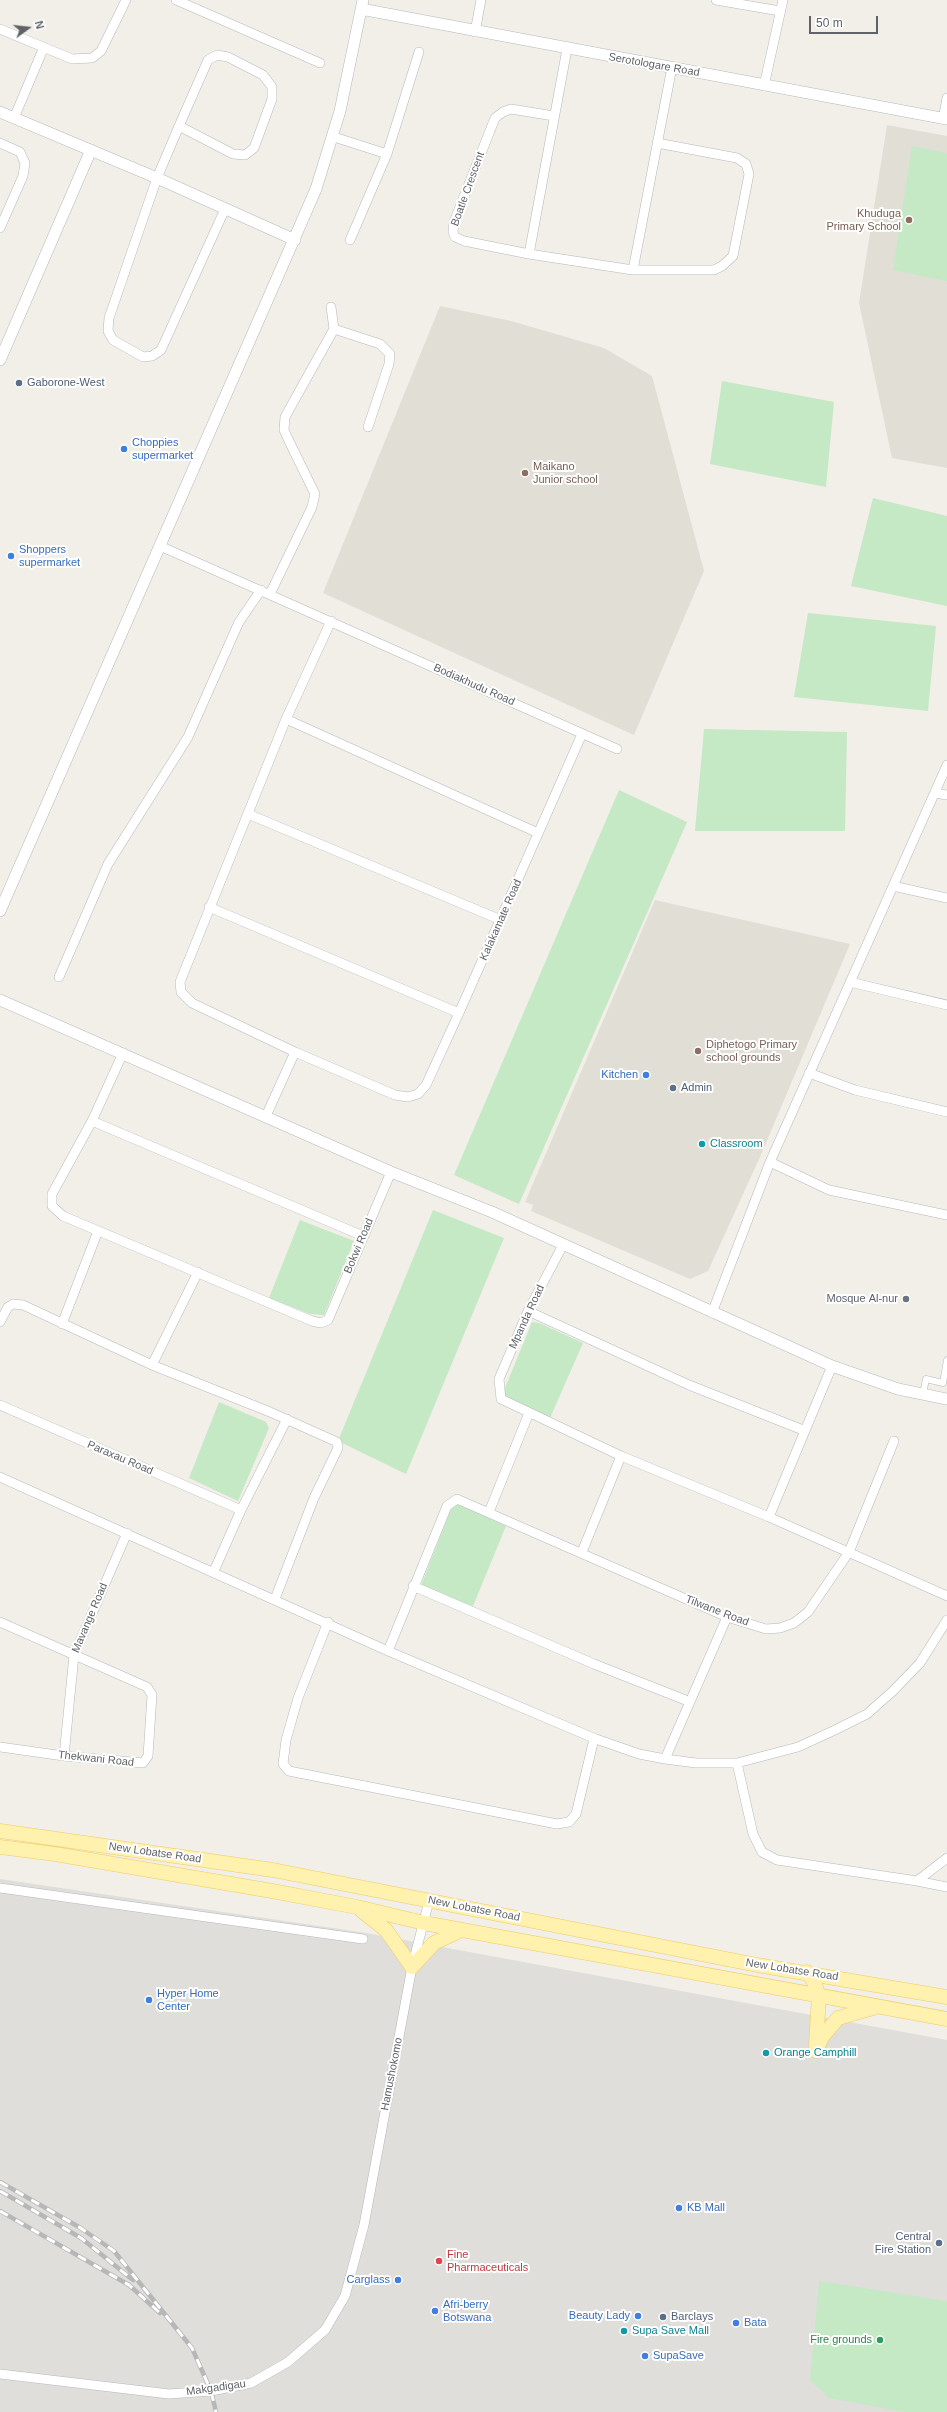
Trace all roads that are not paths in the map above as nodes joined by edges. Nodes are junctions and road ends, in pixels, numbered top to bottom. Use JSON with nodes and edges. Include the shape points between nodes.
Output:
{"nodes":[{"id":1,"x":126,"y":0,"type":"edge"},
{"id":2,"x":176,"y":0,"type":"edge"},
{"id":3,"x":481,"y":0,"type":"edge"},
{"id":4,"x":716,"y":0,"type":"edge"},
{"id":5,"x":782,"y":0,"type":"edge"},
{"id":6,"x":362,"y":5,"type":"edge"},
{"id":7,"x":780,"y":11,"type":"junction"},
{"id":8,"x":0,"y":29,"type":"edge"},
{"id":9,"x":475,"y":32,"type":"junction"},
{"id":10,"x":44,"y":47,"type":"junction"},
{"id":11,"x":567,"y":49,"type":"junction"},
{"id":12,"x":420,"y":52,"type":"dead end"},
{"id":13,"x":320,"y":62,"type":"dead end"},
{"id":14,"x":672,"y":67,"type":"junction"},
{"id":15,"x":764,"y":86,"type":"junction"},
{"id":16,"x":947,"y":98,"type":"edge"},
{"id":17,"x":0,"y":112,"type":"edge"},
{"id":18,"x":554,"y":116,"type":"junction"},
{"id":19,"x":14,"y":118,"type":"junction"},
{"id":20,"x":945,"y":119,"type":"edge"},
{"id":21,"x":179,"y":126,"type":"junction"},
{"id":22,"x":334,"y":137,"type":"junction"},
{"id":23,"x":0,"y":143,"type":"edge"},
{"id":24,"x":657,"y":143,"type":"junction"},
{"id":25,"x":91,"y":150,"type":"junction"},
{"id":26,"x":387,"y":154,"type":"junction"},
{"id":27,"x":157,"y":178,"type":"junction"},
{"id":28,"x":225,"y":209,"type":"junction"},
{"id":29,"x":0,"y":228,"type":"edge"},
{"id":30,"x":295,"y":240,"type":"junction"},
{"id":31,"x":350,"y":240,"type":"dead end"},
{"id":32,"x":529,"y":254,"type":"junction"},
{"id":33,"x":633,"y":270,"type":"junction"},
{"id":34,"x":331,"y":307,"type":"dead end"},
{"id":35,"x":334,"y":330,"type":"junction"},
{"id":36,"x":0,"y":360,"type":"edge"},
{"id":37,"x":368,"y":427,"type":"dead end"},
{"id":38,"x":160,"y":546,"type":"junction"},
{"id":39,"x":265,"y":592,"type":"junction"},
{"id":40,"x":330,"y":621,"type":"junction"},
{"id":41,"x":286,"y":719,"type":"junction"},
{"id":42,"x":582,"y":734,"type":"junction"},
{"id":43,"x":617,"y":749,"type":"dead end"},
{"id":44,"x":947,"y":765,"type":"edge"},
{"id":45,"x":935,"y":793,"type":"junction"},
{"id":46,"x":947,"y":795,"type":"edge"},
{"id":47,"x":248,"y":814,"type":"junction"},
{"id":48,"x":538,"y":833,"type":"junction"},
{"id":49,"x":893,"y":886,"type":"junction"},
{"id":50,"x":947,"y":898,"type":"edge"},
{"id":51,"x":209,"y":907,"type":"junction"},
{"id":52,"x":0,"y":911,"type":"edge"},
{"id":53,"x":501,"y":920,"type":"junction"},
{"id":54,"x":59,"y":978,"type":"dead end"},
{"id":55,"x":850,"y":982,"type":"junction"},
{"id":56,"x":0,"y":1000,"type":"edge"},
{"id":57,"x":947,"y":1006,"type":"edge"},
{"id":58,"x":459,"y":1013,"type":"junction"},
{"id":59,"x":295,"y":1052,"type":"junction"},
{"id":60,"x":123,"y":1053,"type":"junction"},
{"id":61,"x":809,"y":1073,"type":"junction"},
{"id":62,"x":947,"y":1112,"type":"edge"},
{"id":63,"x":266,"y":1116,"type":"junction"},
{"id":64,"x":92,"y":1121,"type":"junction"},
{"id":65,"x":770,"y":1162,"type":"junction"},
{"id":66,"x":391,"y":1172,"type":"junction"},
{"id":67,"x":947,"y":1215,"type":"edge"},
{"id":68,"x":98,"y":1231,"type":"junction"},
{"id":69,"x":363,"y":1236,"type":"junction"},
{"id":70,"x":563,"y":1245,"type":"junction"},
{"id":71,"x":198,"y":1272,"type":"junction"},
{"id":72,"x":528,"y":1311,"type":"junction"},
{"id":73,"x":712,"y":1313,"type":"junction"},
{"id":74,"x":0,"y":1322,"type":"edge"},
{"id":75,"x":62,"y":1324,"type":"junction"},
{"id":76,"x":947,"y":1360,"type":"edge"},
{"id":77,"x":152,"y":1365,"type":"junction"},
{"id":78,"x":832,"y":1366,"type":"junction"},
{"id":79,"x":924,"y":1394,"type":"junction"},
{"id":80,"x":947,"y":1399,"type":"edge"},
{"id":81,"x":0,"y":1405,"type":"edge"},
{"id":82,"x":530,"y":1414,"type":"junction"},
{"id":83,"x":286,"y":1419,"type":"junction"},
{"id":84,"x":804,"y":1430,"type":"junction"},
{"id":85,"x":894,"y":1441,"type":"dead end"},
{"id":86,"x":621,"y":1456,"type":"junction"},
{"id":87,"x":0,"y":1477,"type":"edge"},
{"id":88,"x":241,"y":1510,"type":"junction"},
{"id":89,"x":489,"y":1512,"type":"junction"},
{"id":90,"x":769,"y":1517,"type":"junction"},
{"id":91,"x":127,"y":1533,"type":"junction"},
{"id":92,"x":582,"y":1552,"type":"junction"},
{"id":93,"x":849,"y":1552,"type":"junction"},
{"id":94,"x":214,"y":1571,"type":"junction"},
{"id":95,"x":413,"y":1586,"type":"junction"},
{"id":96,"x":947,"y":1596,"type":"edge"},
{"id":97,"x":275,"y":1599,"type":"junction"},
{"id":98,"x":727,"y":1617,"type":"junction"},
{"id":99,"x":947,"y":1620,"type":"edge"},
{"id":100,"x":0,"y":1622,"type":"edge"},
{"id":101,"x":328,"y":1622,"type":"junction"},
{"id":102,"x":388,"y":1651,"type":"junction"},
{"id":103,"x":74,"y":1655,"type":"junction"},
{"id":104,"x":688,"y":1701,"type":"junction"},
{"id":105,"x":594,"y":1739,"type":"junction"},
{"id":106,"x":0,"y":1747,"type":"edge"},
{"id":107,"x":64,"y":1756,"type":"junction"},
{"id":108,"x":665,"y":1759,"type":"junction"},
{"id":109,"x":737,"y":1763,"type":"junction"},
{"id":110,"x":0,"y":1831,"type":"edge"},
{"id":111,"x":0,"y":1847,"type":"edge"},
{"id":112,"x":947,"y":1858,"type":"edge"},
{"id":113,"x":917,"y":1881,"type":"junction"},
{"id":114,"x":947,"y":1887,"type":"edge"},
{"id":115,"x":0,"y":1888,"type":"edge"},
{"id":116,"x":429,"y":1901,"type":"junction"},
{"id":117,"x":357,"y":1907,"type":"junction"},
{"id":118,"x":424,"y":1923,"type":"junction"},
{"id":119,"x":462,"y":1930,"type":"junction"},
{"id":120,"x":363,"y":1939,"type":"dead end"},
{"id":121,"x":412,"y":1967,"type":"junction"},
{"id":122,"x":807,"y":1972,"type":"junction"},
{"id":123,"x":819,"y":1996,"type":"junction"},
{"id":124,"x":947,"y":1997,"type":"edge"},
{"id":125,"x":881,"y":2006,"type":"junction"},
{"id":126,"x":947,"y":2019,"type":"edge"},
{"id":127,"x":358,"y":2247,"type":"joint"},
{"id":128,"x":0,"y":2374,"type":"edge"}],
"edges":[{"from":1,"to":10,"type":"street","via":[[101,51],[92,58],[72,59]]},
{"from":2,"to":13,"type":"street"},
{"from":3,"to":9,"type":"street"},
{"from":4,"to":7,"type":"street"},
{"from":5,"to":7,"type":"street"},
{"from":6,"to":9,"type":"street","name":"Serotologare Road"},
{"from":6,"to":22,"type":"street"},
{"from":7,"to":15,"type":"street"},
{"from":8,"to":10,"type":"street"},
{"from":9,"to":11,"type":"street","name":"Serotologare Road"},
{"from":10,"to":19,"type":"street"},
{"from":11,"to":14,"type":"street","name":"Serotologare Road"},
{"from":11,"to":18,"type":"street"},
{"from":12,"to":26,"type":"street"},
{"from":14,"to":15,"type":"street","name":"Serotologare Road"},
{"from":14,"to":24,"type":"street"},
{"from":15,"to":20,"type":"street","name":"Serotologare Road"},
{"from":16,"to":20,"type":"street"},
{"from":17,"to":19,"type":"street"},
{"from":18,"to":32,"type":"street"},
{"from":18,"to":32,"type":"street","name":"Boatle Crescent","via":[[511,109],[495,118],[454,222],[455,237],[464,241]]},
{"from":19,"to":25,"type":"street"},
{"from":21,"to":21,"type":"street","via":[[233,154],[245,155],[254,148],[272,99],[272,87],[263,75],[228,57],[217,55],[208,60]]},
{"from":21,"to":27,"type":"street"},
{"from":22,"to":26,"type":"street"},
{"from":22,"to":30,"type":"street"},
{"from":23,"to":29,"type":"street","via":[[20,152],[25,163],[23,176]]},
{"from":24,"to":33,"type":"street"},
{"from":24,"to":33,"type":"street","name":"Boatle Crescent","via":[[737,158],[746,164],[748,181],[733,256],[728,262],[714,270]]},
{"from":25,"to":27,"type":"street"},
{"from":25,"to":36,"type":"street"},
{"from":26,"to":31,"type":"street"},
{"from":27,"to":28,"type":"street"},
{"from":27,"to":28,"type":"street","via":[[109,318],[108,331],[114,340],[143,357],[152,356],[161,350]]},
{"from":28,"to":30,"type":"street"},
{"from":30,"to":38,"type":"street"},
{"from":32,"to":33,"type":"street","name":"Boatle Crescent"},
{"from":34,"to":35,"type":"street"},
{"from":35,"to":37,"type":"street","via":[[380,344],[390,354]]},
{"from":35,"to":39,"type":"street","via":[[285,417],[287,436],[315,494],[312,507]]},
{"from":38,"to":39,"type":"street","name":"Bodiakhudu Road"},
{"from":38,"to":52,"type":"street"},
{"from":39,"to":40,"type":"street","name":"Bodiakhudu Road"},
{"from":39,"to":54,"type":"street","via":[[239,622],[188,736],[108,864]]},
{"from":40,"to":41,"type":"street"},
{"from":40,"to":42,"type":"street","name":"Bodiakhudu Road"},
{"from":41,"to":47,"type":"street"},
{"from":41,"to":48,"type":"street"},
{"from":42,"to":43,"type":"street","name":"Bodiakhudu Road"},
{"from":42,"to":48,"type":"street","name":"Kalakamate Road"},
{"from":44,"to":45,"type":"street"},
{"from":45,"to":46,"type":"street"},
{"from":45,"to":49,"type":"street"},
{"from":47,"to":51,"type":"street"},
{"from":47,"to":53,"type":"street"},
{"from":48,"to":53,"type":"street","name":"Kalakamate Road"},
{"from":49,"to":50,"type":"street"},
{"from":49,"to":55,"type":"street"},
{"from":51,"to":58,"type":"street"},
{"from":51,"to":59,"type":"street","via":[[180,982],[181,992],[192,1003]]},
{"from":53,"to":58,"type":"street","name":"Kalakamate Road"},
{"from":55,"to":57,"type":"street"},
{"from":55,"to":61,"type":"street"},
{"from":56,"to":60,"type":"street"},
{"from":58,"to":59,"type":"street","name":"Kalakamate Road","via":[[426,1085],[418,1094],[408,1097],[395,1095]]},
{"from":59,"to":63,"type":"street"},
{"from":60,"to":63,"type":"street"},
{"from":60,"to":64,"type":"street"},
{"from":61,"to":62,"type":"street","via":[[855,1090]]},
{"from":61,"to":65,"type":"street"},
{"from":63,"to":66,"type":"street"},
{"from":64,"to":68,"type":"street","via":[[50,1200],[56,1212],[62,1216]]},
{"from":64,"to":69,"type":"street"},
{"from":65,"to":67,"type":"street","via":[[829,1190]]},
{"from":65,"to":73,"type":"street"},
{"from":66,"to":69,"type":"street","name":"Bokwi Road"},
{"from":66,"to":70,"type":"street","via":[[492,1212]]},
{"from":68,"to":71,"type":"street"},
{"from":68,"to":75,"type":"street"},
{"from":69,"to":71,"type":"street","name":"Bokwi Road","via":[[328,1320],[320,1323]]},
{"from":70,"to":72,"type":"street","name":"Mpanda Road"},
{"from":70,"to":73,"type":"street"},
{"from":71,"to":77,"type":"street"},
{"from":72,"to":82,"type":"street","name":"Mpanda Road","via":[[500,1379],[499,1391],[501,1399]]},
{"from":72,"to":84,"type":"street","via":[[689,1385]]},
{"from":73,"to":78,"type":"street"},
{"from":74,"to":75,"type":"street","via":[[4,1312],[13,1304],[23,1305]]},
{"from":75,"to":77,"type":"street"},
{"from":76,"to":79,"type":"street","via":[[943,1383],[926,1379]]},
{"from":77,"to":83,"type":"street"},
{"from":78,"to":79,"type":"street","via":[[866,1380]]},
{"from":78,"to":84,"type":"street"},
{"from":79,"to":80,"type":"street"},
{"from":81,"to":88,"type":"street","name":"Paraxau Road"},
{"from":82,"to":86,"type":"street"},
{"from":82,"to":89,"type":"street"},
{"from":83,"to":88,"type":"street"},
{"from":83,"to":97,"type":"street","via":[[336,1440],[338,1446],[314,1498]]},
{"from":84,"to":90,"type":"street"},
{"from":85,"to":93,"type":"street","name":"Tilwane Road"},
{"from":86,"to":90,"type":"street"},
{"from":86,"to":92,"type":"street"},
{"from":87,"to":91,"type":"street"},
{"from":88,"to":94,"type":"street"},
{"from":89,"to":92,"type":"street","name":"Tilwane Road"},
{"from":89,"to":95,"type":"street","name":"Tilwane Road","via":[[462,1500],[450,1502]]},
{"from":90,"to":93,"type":"street"},
{"from":91,"to":94,"type":"street"},
{"from":91,"to":103,"type":"street","name":"Mavange Road"},
{"from":92,"to":98,"type":"street","name":"Tilwane Road"},
{"from":93,"to":96,"type":"street"},
{"from":93,"to":98,"type":"street","name":"Tilwane Road","via":[[808,1612],[794,1624],[766,1629]]},
{"from":94,"to":97,"type":"street"},
{"from":95,"to":102,"type":"street"},
{"from":95,"to":104,"type":"street","via":[[594,1664]]},
{"from":97,"to":101,"type":"street"},
{"from":98,"to":104,"type":"street"},
{"from":99,"to":109,"type":"street","via":[[920,1663],[867,1714],[798,1747]]},
{"from":100,"to":103,"type":"street"},
{"from":101,"to":102,"type":"street"},
{"from":101,"to":105,"type":"street","via":[[298,1698],[286,1740],[284,1764],[289,1771],[557,1824],[569,1822],[576,1814]]},
{"from":102,"to":105,"type":"street"},
{"from":103,"to":107,"type":"street","name":"Mavange Road"},
{"from":103,"to":107,"type":"street","name":"Thekwani Road","via":[[147,1687],[151,1692],[148,1756],[143,1763]]},
{"from":104,"to":108,"type":"street"},
{"from":105,"to":108,"type":"street","via":[[639,1754]]},
{"from":106,"to":107,"type":"street","name":"Thekwani Road"},
{"from":108,"to":109,"type":"street","via":[[696,1763]]},
{"from":109,"to":113,"type":"street","via":[[753,1834],[762,1852],[777,1860]]},
{"from":110,"to":116,"type":"main road","name":"New Lobatse Road","via":[[273,1870]]},
{"from":111,"to":117,"type":"main road","name":"New Lobatse Road","via":[[55,1854]]},
{"from":112,"to":113,"type":"street"},
{"from":113,"to":114,"type":"street"},
{"from":115,"to":120,"type":"street"},
{"from":116,"to":118,"type":"street","name":"Hamushokomo"},
{"from":116,"to":122,"type":"main road","name":"New Lobatse Road","via":[[757,1965]]},
{"from":117,"to":118,"type":"main road","name":"New Lobatse Road"},
{"from":117,"to":121,"type":"main road","via":[[386,1930]]},
{"from":118,"to":119,"type":"main road","name":"New Lobatse Road"},
{"from":118,"to":121,"type":"street","name":"Hamushokomo"},
{"from":119,"to":121,"type":"main road","via":[[434,1943]]},
{"from":119,"to":123,"type":"main road","name":"New Lobatse Road"},
{"from":121,"to":127,"type":"street","name":"Hamushokomo"},
{"from":122,"to":123,"type":"main road"},
{"from":122,"to":124,"type":"main road","name":"New Lobatse Road"},
{"from":123,"to":125,"type":"main road","name":"New Lobatse Road"},
{"from":123,"to":125,"type":"main road","via":[[816,2050],[822,2037],[838,2018]]},
{"from":125,"to":126,"type":"main road","name":"New Lobatse Road"},
{"from":127,"to":128,"type":"street","name":"Makgadigau","via":[[345,2296],[325,2330],[288,2362],[251,2383],[212,2391],[169,2394]]}]}
